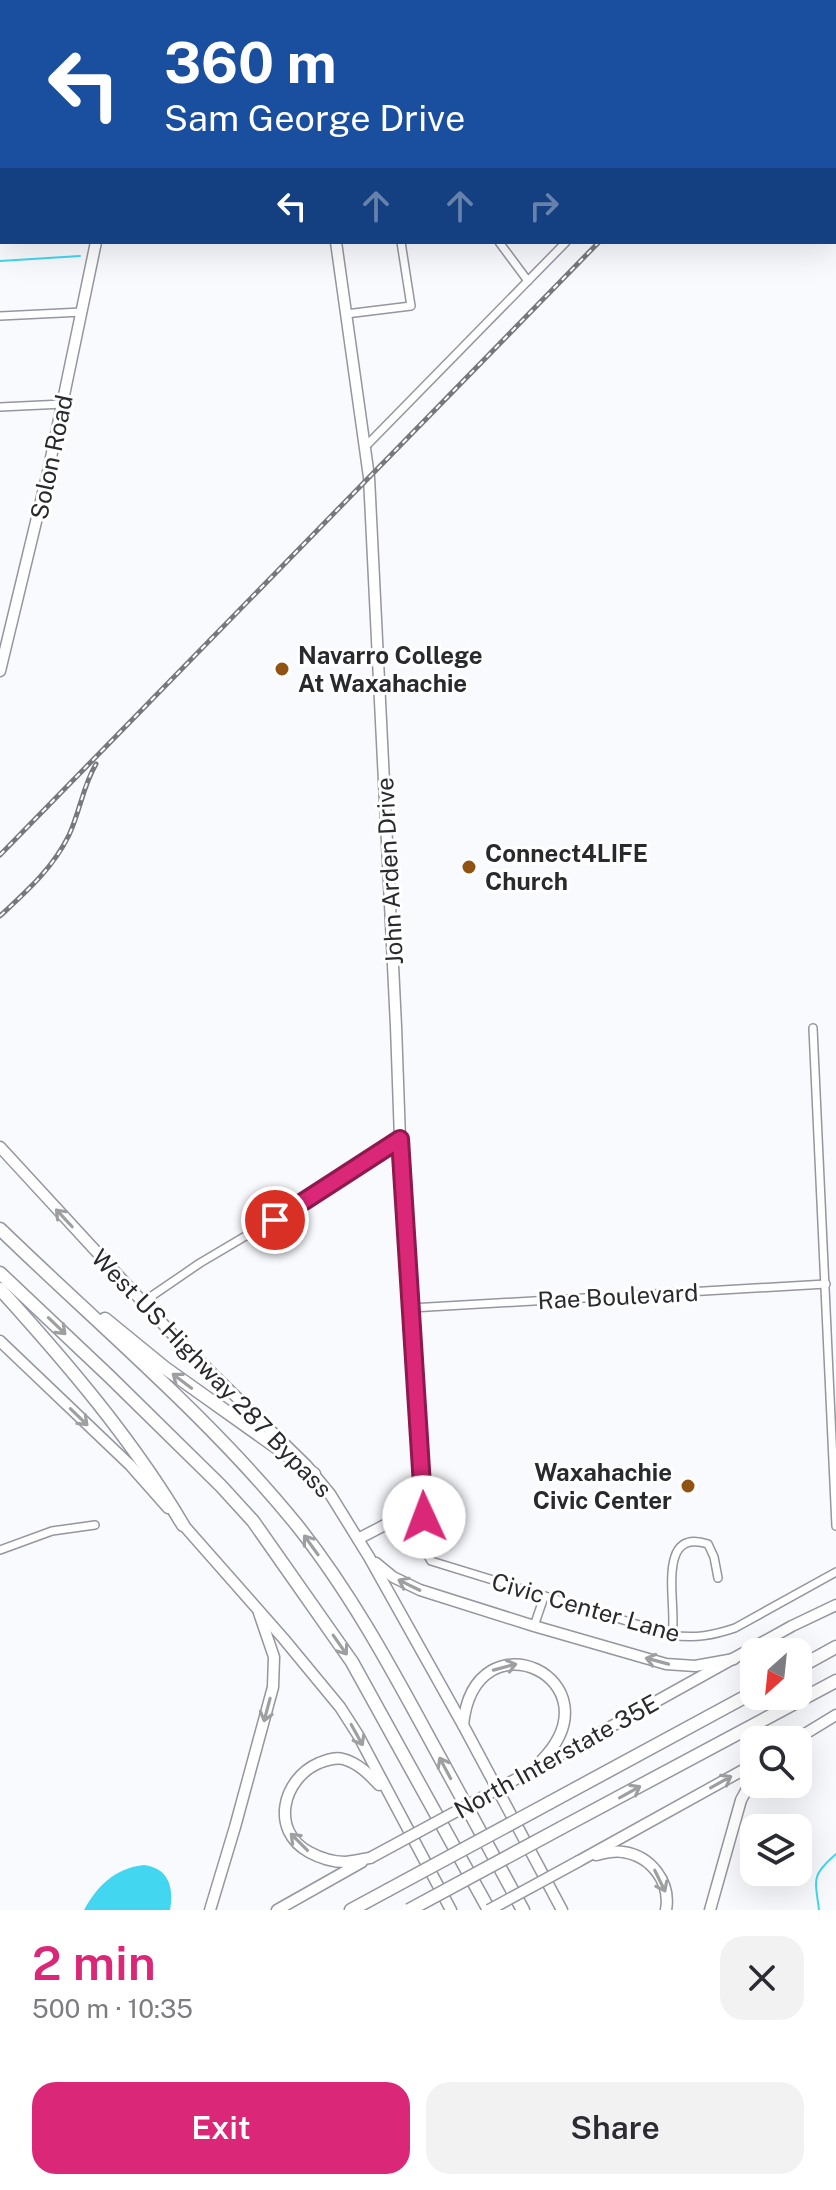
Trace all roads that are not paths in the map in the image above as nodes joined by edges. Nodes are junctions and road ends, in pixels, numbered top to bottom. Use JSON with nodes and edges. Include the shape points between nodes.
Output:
{"nodes":[{"id":1,"x":96,"y":244,"type":"edge"},
{"id":2,"x":336,"y":244,"type":"edge"},
{"id":3,"x":401,"y":244,"type":"edge"},
{"id":4,"x":500,"y":244,"type":"edge"},
{"id":5,"x":564,"y":244,"type":"edge"},
{"id":6,"x":528,"y":281,"type":"junction"},
{"id":7,"x":82,"y":312,"type":"junction"},
{"id":8,"x":346,"y":314,"type":"junction"},
{"id":9,"x":0,"y":316,"type":"edge"},
{"id":10,"x":63,"y":404,"type":"junction"},
{"id":11,"x":0,"y":407,"type":"edge"},
{"id":12,"x":366,"y":446,"type":"junction"},
{"id":13,"x":0,"y":671,"type":"edge"},
{"id":14,"x":813,"y":1028,"type":"dead end"},
{"id":15,"x":400,"y":1139,"type":"junction"},
{"id":16,"x":0,"y":1147,"type":"edge"},
{"id":17,"x":0,"y":1229,"type":"edge"},
{"id":18,"x":18,"y":1247,"type":"junction"},
{"id":19,"x":0,"y":1273,"type":"edge"},
{"id":20,"x":826,"y":1284,"type":"junction"},
{"id":21,"x":0,"y":1289,"type":"edge"},
{"id":22,"x":143,"y":1302,"type":"junction"},
{"id":23,"x":411,"y":1308,"type":"junction"},
{"id":24,"x":0,"y":1341,"type":"edge"},
{"id":25,"x":314,"y":1474,"type":"junction"},
{"id":26,"x":422,"y":1502,"type":"joint"},
{"id":27,"x":402,"y":1516,"type":"dead end"},
{"id":28,"x":95,"y":1525,"type":"dead end"},
{"id":29,"x":183,"y":1525,"type":"junction"},
{"id":30,"x":836,"y":1526,"type":"edge"},
{"id":31,"x":358,"y":1539,"type":"junction"},
{"id":32,"x":0,"y":1550,"type":"edge"},
{"id":33,"x":369,"y":1557,"type":"junction"},
{"id":34,"x":836,"y":1572,"type":"edge"},
{"id":35,"x":718,"y":1578,"type":"dead end"},
{"id":36,"x":544,"y":1597,"type":"junction"},
{"id":37,"x":836,"y":1605,"type":"edge"},
{"id":38,"x":257,"y":1608,"type":"junction"},
{"id":39,"x":534,"y":1626,"type":"junction"},
{"id":40,"x":672,"y":1635,"type":"junction"},
{"id":41,"x":836,"y":1647,"type":"edge"},
{"id":42,"x":734,"y":1659,"type":"junction"},
{"id":43,"x":812,"y":1660,"type":"edge"},
{"id":44,"x":836,"y":1681,"type":"edge"},
{"id":45,"x":740,"y":1700,"type":"edge"},
{"id":46,"x":836,"y":1715,"type":"edge"},
{"id":47,"x":463,"y":1725,"type":"junction"},
{"id":48,"x":812,"y":1730,"type":"edge"},
{"id":49,"x":531,"y":1771,"type":"junction"},
{"id":50,"x":740,"y":1772,"type":"edge"},
{"id":51,"x":390,"y":1797,"type":"junction"},
{"id":52,"x":742,"y":1798,"type":"edge"},
{"id":53,"x":370,"y":1858,"type":"junction"},
{"id":54,"x":583,"y":1859,"type":"junction"},
{"id":55,"x":210,"y":1910,"type":"edge"},
{"id":56,"x":277,"y":1910,"type":"edge"},
{"id":57,"x":351,"y":1910,"type":"edge"},
{"id":58,"x":409,"y":1910,"type":"edge"},
{"id":59,"x":451,"y":1910,"type":"edge"},
{"id":60,"x":489,"y":1910,"type":"edge"},
{"id":61,"x":523,"y":1910,"type":"edge"},
{"id":62,"x":562,"y":1910,"type":"edge"},
{"id":63,"x":666,"y":1910,"type":"edge"},
{"id":64,"x":710,"y":1910,"type":"edge"}],
"edges":[{"from":1,"to":7,"type":"main road","name":"Solon Road"},
{"from":2,"to":8,"type":"main road","name":"John Arden Drive"},
{"from":3,"to":8,"type":"street","via":[[411,306]]},
{"from":4,"to":6,"type":"street"},
{"from":5,"to":6,"type":"street"},
{"from":6,"to":12,"type":"street"},
{"from":7,"to":9,"type":"street"},
{"from":7,"to":10,"type":"main road","name":"Solon Road"},
{"from":8,"to":12,"type":"main road","name":"John Arden Drive"},
{"from":10,"to":11,"type":"street"},
{"from":10,"to":13,"type":"main road","name":"Solon Road"},
{"from":12,"to":15,"type":"main road","name":"John Arden Drive"},
{"from":14,"to":20,"type":"street"},
{"from":15,"to":22,"type":"street"},
{"from":15,"to":23,"type":"main road","name":"John Arden Drive"},
{"from":22,"to":16,"type":"main road","name":"West US Highway 287 Bypass","one_way":true},
{"from":17,"to":18,"type":"highway"},
{"from":25,"to":18,"type":"highway","one_way":true,"via":[[165,1368]]},
{"from":61,"to":18,"type":"highway","one_way":true,"via":[[362,1618],[296,1525],[199,1418]]},
{"from":19,"to":60,"type":"highway","one_way":true,"via":[[253,1521],[352,1662]]},
{"from":20,"to":23,"type":"street","name":"Rae Boulevard"},
{"from":20,"to":30,"type":"street"},
{"from":21,"to":29,"type":"highway","via":[[109,1418]]},
{"from":22,"to":25,"type":"main road","name":"West US Highway 287 Bypass"},
{"from":23,"to":26,"type":"main road","name":"John Arden Drive"},
{"from":24,"to":29,"type":"main road","one_way":true,"via":[[130,1465]]},
{"from":25,"to":31,"type":"main road","name":"West US Highway 287 Bypass"},
{"from":26,"to":36,"type":"street","name":"Civic Center Lane","via":[[431,1561]]},
{"from":27,"to":31,"type":"main road"},
{"from":28,"to":32,"type":"street","via":[[52,1531]]},
{"from":29,"to":38,"type":"main road"},
{"from":31,"to":33,"type":"main road","name":"West US Highway 287 Bypass"},
{"from":39,"to":33,"type":"main road","one_way":true,"via":[[420,1590]]},
{"from":33,"to":47,"type":"main road","name":"West US Highway 287 Bypass"},
{"from":34,"to":40,"type":"street","name":"Civic Center Lane","via":[[735,1628],[699,1637]]},
{"from":35,"to":40,"type":"street","via":[[708,1544],[694,1540],[676,1552]]},
{"from":36,"to":39,"type":"street"},
{"from":36,"to":40,"type":"street","name":"Civic Center Lane"},
{"from":37,"to":42,"type":"main road","name":"North Interstate 35E"},
{"from":38,"to":51,"type":"main road","one_way":true,"via":[[340,1707]]},
{"from":38,"to":55,"type":"main road","one_way":true,"via":[[274,1657],[273,1687]]},
{"from":42,"to":39,"type":"main road","one_way":true,"via":[[695,1666],[666,1664]]},
{"from":41,"to":43,"type":"highway"},
{"from":42,"to":49,"type":"main road","name":"North Interstate 35E"},
{"from":58,"to":44,"type":"highway","one_way":true,"bridge":true},
{"from":45,"to":57,"type":"highway","bridge":true},
{"from":46,"to":48,"type":"main road"},
{"from":47,"to":49,"type":"main road","one_way":true,"via":[[473,1690],[502,1665],[516,1663],[547,1676],[563,1699],[565,1725]]},
{"from":47,"to":62,"type":"main road","name":"West US Highway 287 Bypass"},
{"from":49,"to":53,"type":"main road","name":"North Interstate 35E","bridge":true},
{"from":54,"to":50,"type":"main road","one_way":true},
{"from":53,"to":51,"type":"main road","one_way":true,"via":[[343,1862],[305,1850],[289,1833],[286,1801],[300,1774],[337,1758],[361,1768]]},
{"from":51,"to":59,"type":"main road"},
{"from":52,"to":64,"type":"main road"},
{"from":53,"to":56,"type":"main road","name":"North Interstate 35E"},
{"from":54,"to":60,"type":"main road","bridge":true},
{"from":54,"to":63,"type":"main road","one_way":true,"via":[[620,1851],[645,1861],[665,1887]]}]}
